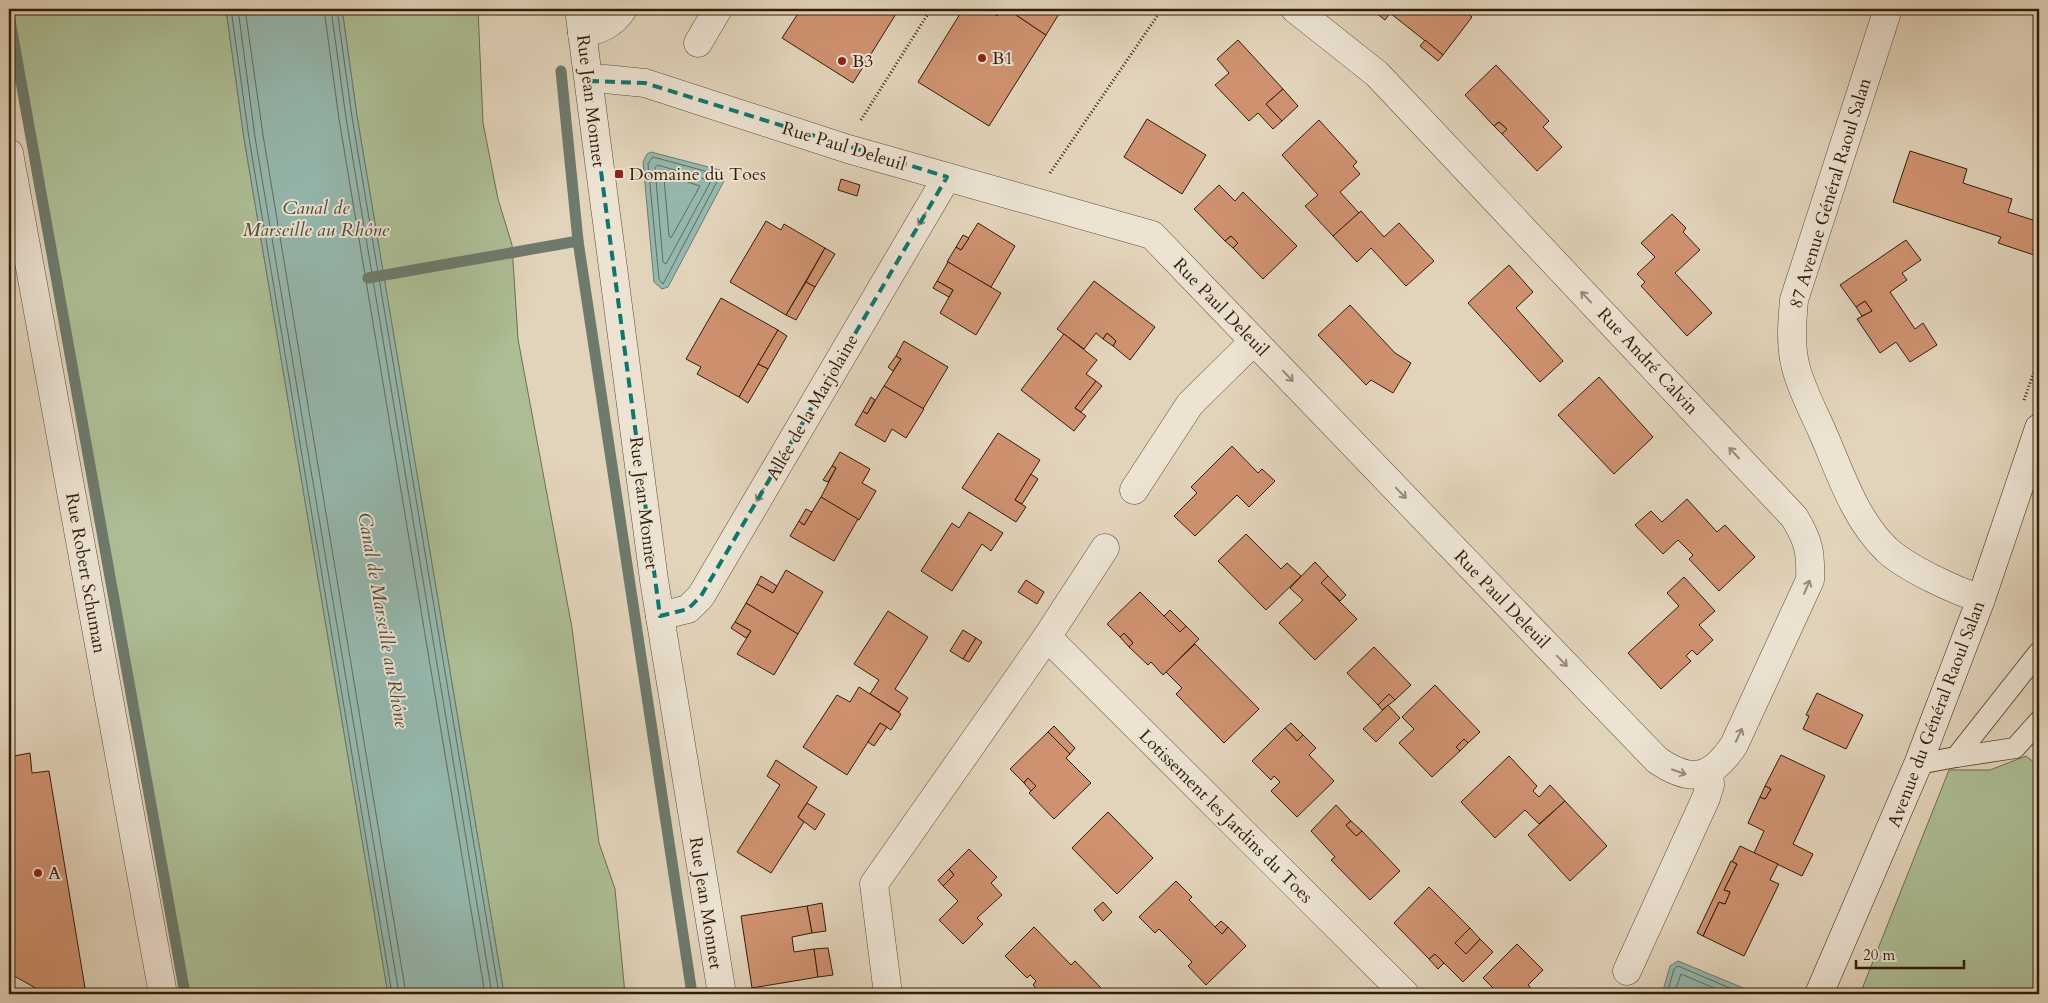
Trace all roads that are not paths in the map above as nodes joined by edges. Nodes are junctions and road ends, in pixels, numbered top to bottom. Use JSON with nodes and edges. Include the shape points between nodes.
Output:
{"nodes":[{"id":1,"x":623,"y":9,"type":"edge"},
{"id":2,"x":718,"y":9,"type":"edge"},
{"id":3,"x":1295,"y":9,"type":"edge"},
{"id":4,"x":1888,"y":9,"type":"edge"},
{"id":5,"x":581,"y":21,"type":"edge"},
{"id":6,"x":698,"y":43,"type":"dead end"},
{"id":7,"x":589,"y":81,"type":"junction"},
{"id":8,"x":9,"y":153,"type":"edge"},
{"id":9,"x":947,"y":177,"type":"junction"},
{"id":10,"x":1254,"y":341,"type":"junction"},
{"id":11,"x":2039,"y":428,"type":"edge"},
{"id":12,"x":1134,"y":490,"type":"dead end"},
{"id":13,"x":1105,"y":548,"type":"dead end"},
{"id":14,"x":1981,"y":600,"type":"junction"},
{"id":15,"x":660,"y":616,"type":"junction"},
{"id":16,"x":1047,"y":637,"type":"junction"},
{"id":17,"x":2039,"y":652,"type":"edge"},
{"id":18,"x":2039,"y":721,"type":"edge"},
{"id":19,"x":1956,"y":757,"type":"junction"},
{"id":20,"x":1918,"y":764,"type":"junction"},
{"id":21,"x":1709,"y":772,"type":"junction"},
{"id":22,"x":1627,"y":971,"type":"dead end"},
{"id":23,"x":160,"y":992,"type":"edge"},
{"id":24,"x":722,"y":994,"type":"edge"},
{"id":25,"x":888,"y":994,"type":"edge"},
{"id":26,"x":1405,"y":994,"type":"edge"},
{"id":27,"x":1819,"y":994,"type":"edge"}],
"edges":[{"from":1,"to":5,"type":"street","via":[[613,22],[596,31]]},
{"from":2,"to":6,"type":"street"},
{"from":21,"to":3,"type":"street","name":"Rue André Calvin","one_way":true,"via":[[1724,760],[1734,745],[1810,580],[1811,556],[1806,536],[1794,517],[1377,74]]},
{"from":4,"to":14,"type":"street","name":"87 Avenue Général Raoul Salan","via":[[1794,300],[1791,334],[1796,367],[1852,501],[1870,531],[1888,551]]},
{"from":5,"to":7,"type":"street","name":"Rue Jean Monnet"},
{"from":7,"to":9,"type":"street","name":"Rue Paul Deleuil","via":[[605,79],[645,84]]},
{"from":7,"to":15,"type":"street","name":"Rue Jean Monnet"},
{"from":8,"to":23,"type":"street","name":"Rue Robert Schuman"},
{"from":9,"to":10,"type":"street","name":"Rue Paul Deleuil","via":[[1152,235]]},
{"from":9,"to":15,"type":"street","name":"Allée de la Marjolaine","one_way":true,"via":[[701,596],[688,609]]},
{"from":10,"to":12,"type":"street","via":[[1190,404]]},
{"from":10,"to":21,"type":"street","name":"Rue Paul Deleuil","one_way":true,"via":[[1657,760],[1675,772],[1690,776]]},
{"from":11,"to":14,"type":"street","name":"Avenue du Général Raoul Salan"},
{"from":13,"to":16,"type":"street"},
{"from":14,"to":20,"type":"street","name":"Avenue du Général Raoul Salan"},
{"from":15,"to":24,"type":"street","name":"Rue Jean Monnet"},
{"from":16,"to":25,"type":"street","via":[[874,884]]},
{"from":16,"to":26,"type":"street","name":"Lotissement les Jardins du Toes"},
{"from":17,"to":19,"type":"lane"},
{"from":18,"to":19,"type":"lane","via":[[2015,748]]},
{"from":19,"to":20,"type":"lane"},
{"from":20,"to":27,"type":"street","name":"Avenue du Général Raoul Salan"},
{"from":21,"to":22,"type":"street","via":[[1710,786],[1706,798]]}]}
